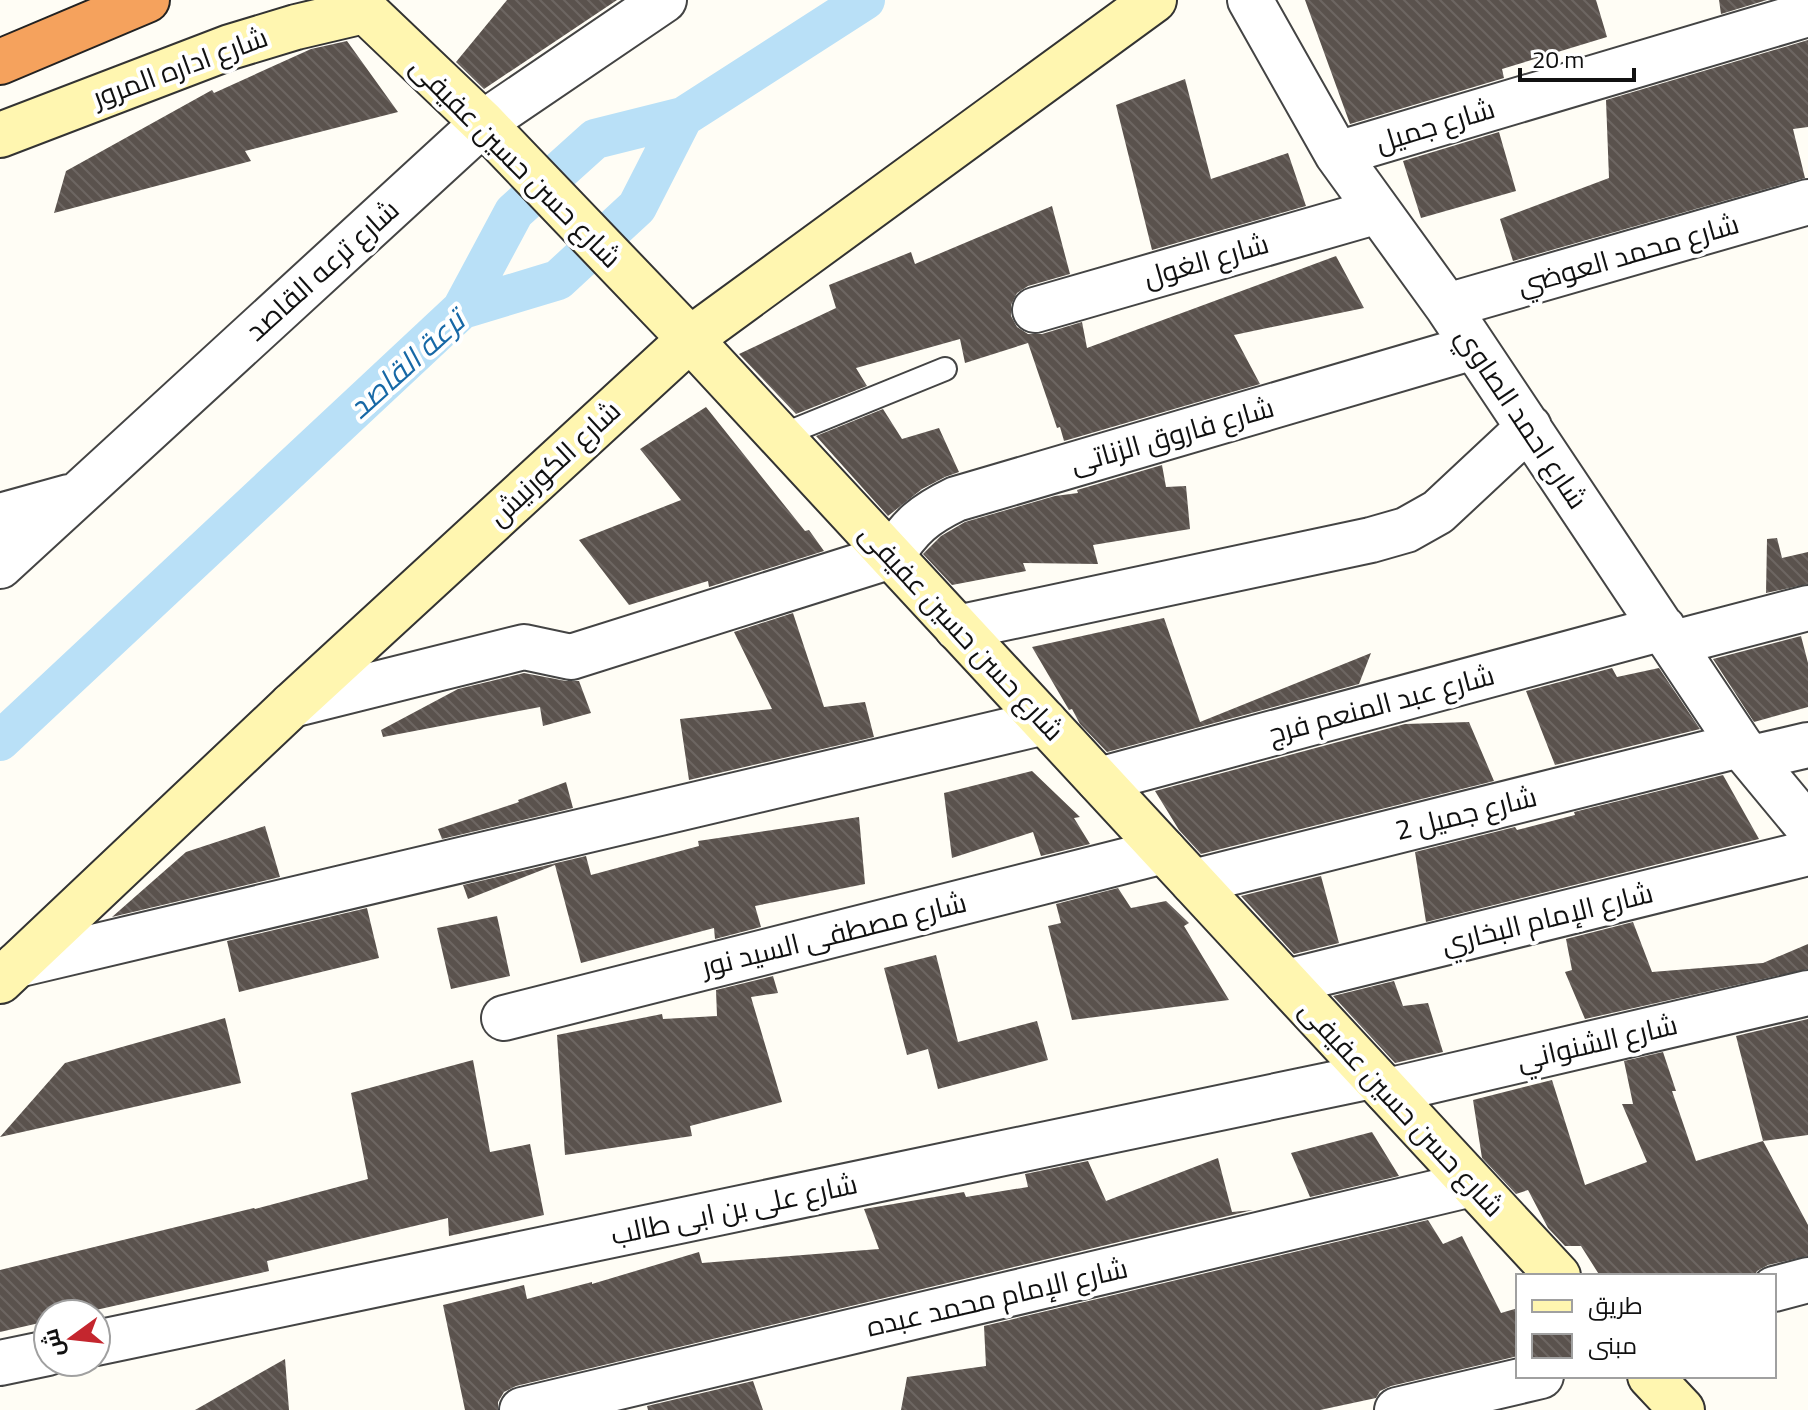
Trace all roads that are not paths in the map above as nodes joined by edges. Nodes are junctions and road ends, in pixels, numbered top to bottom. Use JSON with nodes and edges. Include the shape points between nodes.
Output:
{"nodes":[{"id":1,"x":147,"y":0,"type":"edge"},
{"id":2,"x":664,"y":0,"type":"edge"},
{"id":3,"x":1154,"y":0,"type":"edge"},
{"id":4,"x":1250,"y":0,"type":"edge"},
{"id":5,"x":359,"y":6,"type":"edge"},
{"id":6,"x":1808,"y":14,"type":"edge"},
{"id":7,"x":0,"y":62,"type":"edge"},
{"id":8,"x":483,"y":123,"type":"junction"},
{"id":9,"x":0,"y":135,"type":"edge"},
{"id":10,"x":1337,"y":154,"type":"junction"},
{"id":11,"x":1808,"y":202,"type":"edge"},
{"id":12,"x":1378,"y":211,"type":"junction"},
{"id":13,"x":1447,"y":306,"type":"junction"},
{"id":14,"x":1035,"y":310,"type":"dead end"},
{"id":15,"x":690,"y":339,"type":"junction"},
{"id":16,"x":1474,"y":347,"type":"junction"},
{"id":17,"x":945,"y":369,"type":"dead end"},
{"id":18,"x":1529,"y":427,"type":"junction"},
{"id":19,"x":780,"y":436,"type":"junction"},
{"id":20,"x":76,"y":496,"type":"junction"},
{"id":21,"x":0,"y":516,"type":"edge"},
{"id":22,"x":891,"y":556,"type":"junction"},
{"id":23,"x":0,"y":566,"type":"edge"},
{"id":24,"x":1808,"y":608,"type":"edge"},
{"id":25,"x":957,"y":628,"type":"junction"},
{"id":26,"x":1668,"y":636,"type":"junction"},
{"id":27,"x":292,"y":705,"type":"junction"},
{"id":28,"x":1045,"y":722,"type":"junction"},
{"id":29,"x":1808,"y":745,"type":"edge"},
{"id":30,"x":1746,"y":752,"type":"junction"},
{"id":31,"x":1099,"y":780,"type":"junction"},
{"id":32,"x":1808,"y":827,"type":"edge"},
{"id":33,"x":1808,"y":853,"type":"edge"},
{"id":34,"x":1178,"y":866,"type":"junction"},
{"id":35,"x":8,"y":973,"type":"edge"},
{"id":36,"x":1286,"y":982,"type":"junction"},
{"id":37,"x":1808,"y":993,"type":"edge"},
{"id":38,"x":504,"y":1018,"type":"dead end"},
{"id":39,"x":1380,"y":1084,"type":"junction"},
{"id":40,"x":1472,"y":1184,"type":"junction"},
{"id":41,"x":1556,"y":1274,"type":"edge"},
{"id":42,"x":1808,"y":1280,"type":"edge"},
{"id":43,"x":1776,"y":1288,"type":"edge"},
{"id":44,"x":112,"y":1340,"type":"edge"},
{"id":45,"x":32,"y":1356,"type":"edge"},
{"id":46,"x":0,"y":1363,"type":"edge"},
{"id":47,"x":1533,"y":1378,"type":"edge"},
{"id":48,"x":1652,"y":1378,"type":"edge"},
{"id":49,"x":522,"y":1410,"type":"edge"},
{"id":50,"x":1397,"y":1410,"type":"edge"},
{"id":51,"x":1682,"y":1410,"type":"edge"}],
"edges":[{"from":1,"to":7,"type":"highway"},
{"from":2,"to":8,"type":"street","name":"شارع ترعه القاصد"},
{"from":3,"to":15,"type":"street","name":"شارع الكورنيش"},
{"from":4,"to":10,"type":"street","name":"شارع احمد الصاوي"},
{"from":5,"to":8,"type":"street","name":"شارع حسن حسين عفيفى"},
{"from":5,"to":9,"type":"street","name":"شارع اداره المرور","via":[[230,47]]},
{"from":6,"to":10,"type":"street","name":"شارع جميل"},
{"from":8,"to":15,"type":"street","name":"شارع حسن حسين عفيفى"},
{"from":8,"to":20,"type":"street","name":"شارع ترعه القاصد"},
{"from":10,"to":12,"type":"street","name":"شارع احمد الصاوي"},
{"from":11,"to":13,"type":"street","name":"شارع محمد العوضي"},
{"from":12,"to":13,"type":"street","name":"شارع احمد الصاوي"},
{"from":12,"to":14,"type":"street","name":"شارع الغول"},
{"from":13,"to":16,"type":"street","name":"شارع احمد الصاوي"},
{"from":15,"to":19,"type":"street","name":"شارع حسن حسين عفيفى"},
{"from":15,"to":27,"type":"street","name":"شارع الكورنيش"},
{"from":16,"to":18,"type":"street","name":"شارع احمد الصاوي"},
{"from":16,"to":22,"type":"street","name":"شارع فاروق الزناتى","via":[[956,499],[908,531]]},
{"from":17,"to":19,"type":"lane"},
{"from":18,"to":25,"type":"street","via":[[1438,512],[1406,530]]},
{"from":18,"to":26,"type":"street","name":"شارع احمد الصاوي"},
{"from":19,"to":22,"type":"street","name":"شارع حسن حسين عفيفى"},
{"from":20,"to":21,"type":"street"},
{"from":20,"to":23,"type":"street","name":"شارع ترعه القاصد"},
{"from":22,"to":25,"type":"street","name":"شارع حسن حسين عفيفى"},
{"from":22,"to":27,"type":"street","via":[[571,657],[524,647]]},
{"from":24,"to":26,"type":"street","name":"شارع عبد المنعم فرج"},
{"from":25,"to":28,"type":"street","name":"شارع حسن حسين عفيفى"},
{"from":26,"to":30,"type":"street","name":"شارع احمد الصاوي"},
{"from":26,"to":31,"type":"street","name":"شارع عبد المنعم فرج"},
{"from":27,"to":35,"type":"street","name":"شارع الكورنيش"},
{"from":28,"to":31,"type":"street","name":"شارع حسن حسين عفيفى"},
{"from":28,"to":35,"type":"street"},
{"from":29,"to":30,"type":"street","name":"شارع جميل 2"},
{"from":30,"to":32,"type":"street","name":"شارع احمد الصاوي"},
{"from":30,"to":34,"type":"street","name":"شارع جميل 2"},
{"from":31,"to":34,"type":"street","name":"شارع حسن حسين عفيفى"},
{"from":33,"to":36,"type":"street","name":"شارع الإمام البخاري"},
{"from":34,"to":36,"type":"street","name":"شارع حسن حسين عفيفى"},
{"from":34,"to":38,"type":"street","name":"شارع مصطفى السيد نور"},
{"from":36,"to":39,"type":"street","name":"شارع حسن حسين عفيفى"},
{"from":37,"to":39,"type":"street","name":"شارع الشنواني"},
{"from":39,"to":40,"type":"street","name":"شارع حسن حسين عفيفى"},
{"from":39,"to":44,"type":"street","name":"شارع على بن ابى طالب"},
{"from":40,"to":41,"type":"street","name":"شارع حسن حسين عفيفى"},
{"from":40,"to":49,"type":"street","name":"شارع الإمام محمد عبده"},
{"from":42,"to":43,"type":"street"},
{"from":45,"to":46,"type":"street"},
{"from":47,"to":50,"type":"street"},
{"from":48,"to":51,"type":"street"}]}
